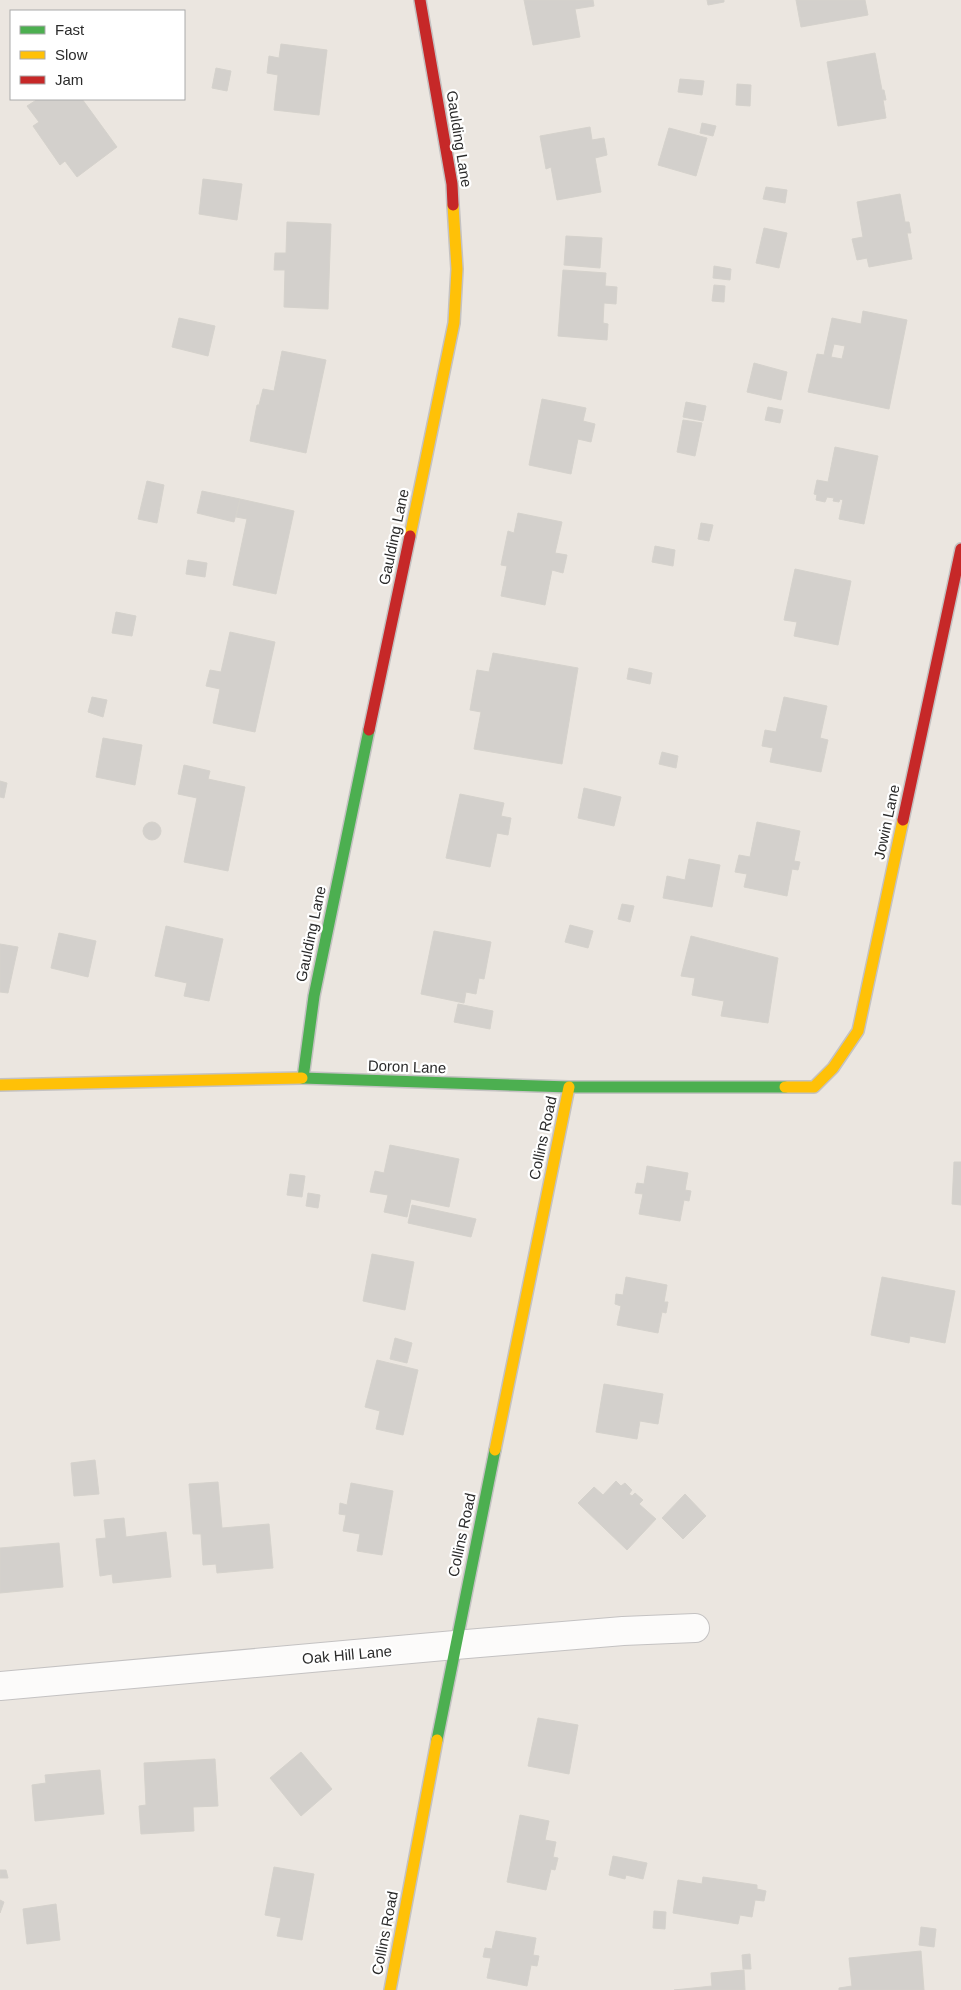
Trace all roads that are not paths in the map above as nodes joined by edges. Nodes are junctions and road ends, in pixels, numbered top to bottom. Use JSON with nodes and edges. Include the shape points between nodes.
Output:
{"nodes":[{"id":1,"x":420,"y":0,"type":"edge"},
{"id":2,"x":961,"y":549,"type":"edge"},
{"id":3,"x":303,"y":1078,"type":"junction"},
{"id":4,"x":0,"y":1085,"type":"edge"},
{"id":5,"x":569,"y":1087,"type":"junction"},
{"id":6,"x":814,"y":1087,"type":"joint"},
{"id":7,"x":695,"y":1628,"type":"dead end"},
{"id":8,"x":455,"y":1645,"type":"junction"},
{"id":9,"x":0,"y":1686,"type":"edge"},
{"id":10,"x":390,"y":1990,"type":"edge"}],
"edges":[{"from":1,"to":3,"type":"street","name":"Gaulding Lane","via":[[452,184],[457,269],[454,323],[314,996]]},
{"from":2,"to":6,"type":"street","name":"Jowin Lane","via":[[858,1031],[828,1076]]},
{"from":3,"to":4,"type":"street","name":"Doron Lane"},
{"from":3,"to":5,"type":"street","name":"Doron Lane"},
{"from":5,"to":6,"type":"street","name":"Doron Lane"},
{"from":5,"to":8,"type":"street","name":"Collins Road"},
{"from":7,"to":8,"type":"street","name":"Oak Hill Lane"},
{"from":8,"to":9,"type":"street","name":"Oak Hill Lane"},
{"from":8,"to":10,"type":"street","name":"Collins Road"}]}
